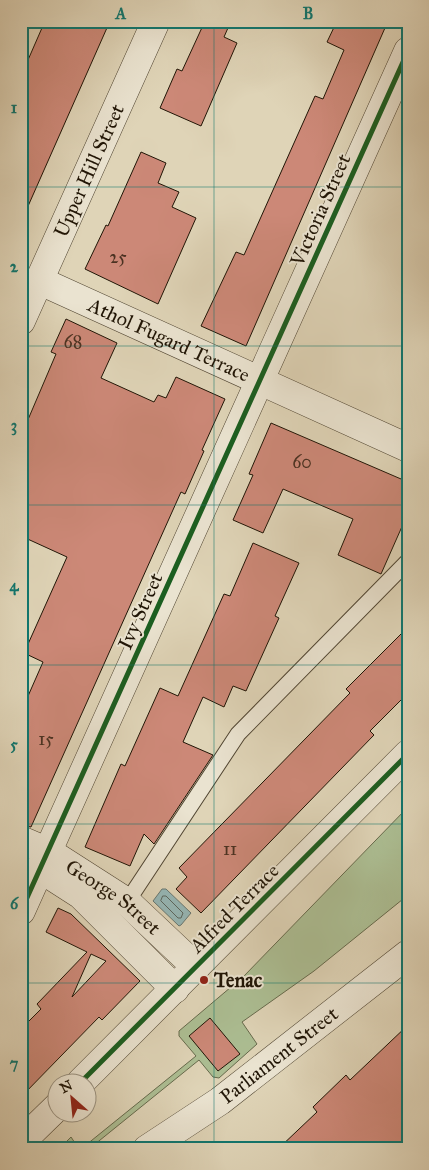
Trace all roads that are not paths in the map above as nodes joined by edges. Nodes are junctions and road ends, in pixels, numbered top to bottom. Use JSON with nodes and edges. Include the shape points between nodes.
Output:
{"nodes":[{"id":1,"x":156,"y":21,"type":"edge"},
{"id":2,"x":408,"y":51,"type":"edge"},
{"id":3,"x":400,"y":89,"type":"edge"},
{"id":4,"x":38,"y":280,"type":"junction"},
{"id":5,"x":21,"y":321,"type":"edge"},
{"id":6,"x":259,"y":382,"type":"junction"},
{"id":7,"x":408,"y":448,"type":"edge"},
{"id":8,"x":408,"y":561,"type":"edge"},
{"id":9,"x":408,"y":754,"type":"edge"},
{"id":10,"x":21,"y":840,"type":"edge"},
{"id":11,"x":45,"y":861,"type":"junction"},
{"id":12,"x":126,"y":902,"type":"junction"},
{"id":13,"x":21,"y":911,"type":"edge"},
{"id":14,"x":408,"y":954,"type":"edge"},
{"id":15,"x":196,"y":968,"type":"junction"},
{"id":16,"x":175,"y":989,"type":"junction"},
{"id":17,"x":91,"y":1072,"type":"edge"},
{"id":18,"x":48,"y":1116,"type":"edge"},
{"id":19,"x":21,"y":1142,"type":"edge"},
{"id":20,"x":147,"y":1149,"type":"edge"}],
"edges":[{"from":1,"to":4,"type":"street","name":"Upper Hill Street"},
{"from":2,"to":3,"type":"street","name":"Victoria Street"},
{"from":3,"to":6,"type":"street","name":"Victoria Street"},
{"from":4,"to":5,"type":"street","name":"Upper Hill Street"},
{"from":4,"to":6,"type":"street","name":"Athol Fugard Terrace"},
{"from":6,"to":7,"type":"street","name":"Athol Fugard Terrace"},
{"from":6,"to":11,"type":"street","name":"Ivy Street"},
{"from":8,"to":12,"type":"lane","via":[[238,734]]},
{"from":9,"to":15,"type":"street","name":"Alfred Terrace"},
{"from":10,"to":11,"type":"street","name":"George Street"},
{"from":11,"to":12,"type":"street","name":"George Street"},
{"from":11,"to":13,"type":"street","name":"Ivy Street"},
{"from":11,"to":16,"type":"street","name":"George Street"},
{"from":12,"to":15,"type":"street","name":"George Street"},
{"from":14,"to":20,"type":"street","name":"Parliament Street","via":[[220,1101]]},
{"from":15,"to":16,"type":"street","name":"Alfred Terrace"},
{"from":16,"to":17,"type":"street","name":"Alfred Terrace"},
{"from":18,"to":19,"type":"street"}]}
